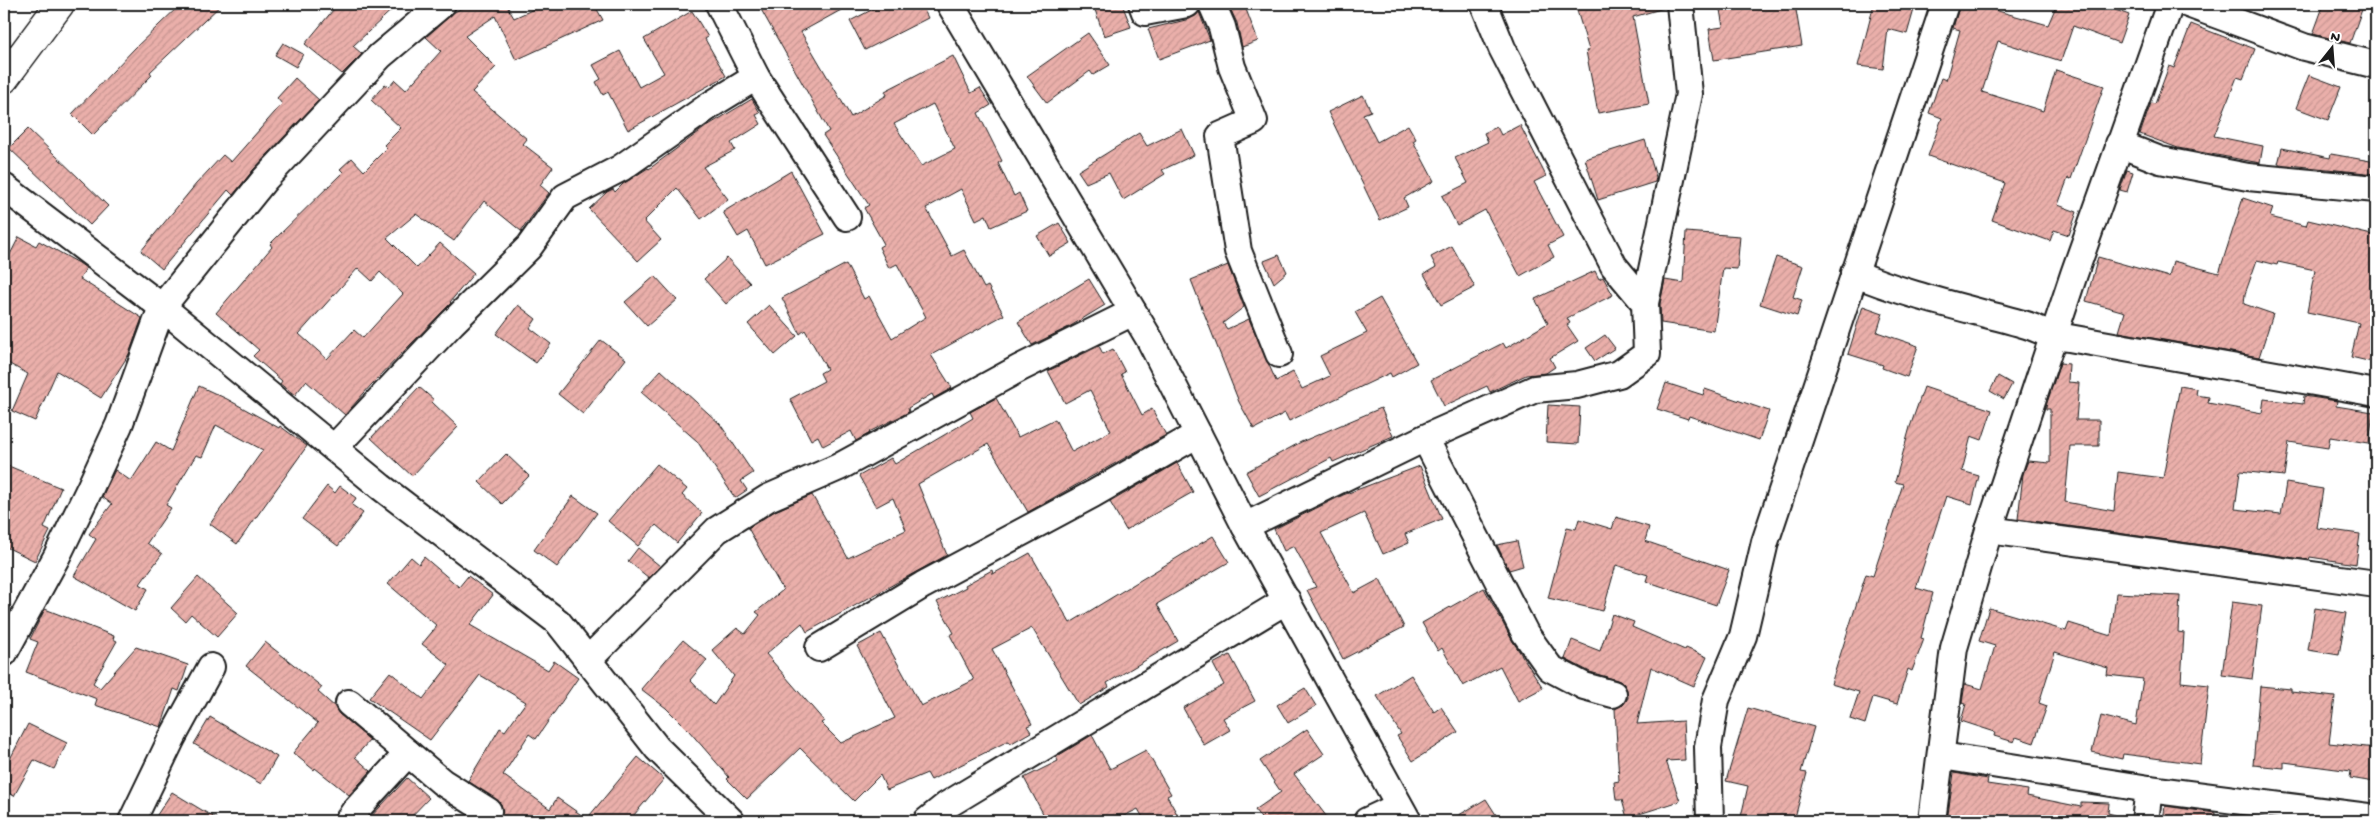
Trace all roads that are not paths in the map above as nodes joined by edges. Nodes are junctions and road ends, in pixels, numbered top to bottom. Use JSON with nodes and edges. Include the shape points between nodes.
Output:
{"nodes":[{"id":1,"x":38,"y":4,"type":"edge"},
{"id":2,"x":60,"y":4,"type":"edge"},
{"id":3,"x":442,"y":4,"type":"edge"},
{"id":4,"x":719,"y":4,"type":"edge"},
{"id":5,"x":950,"y":4,"type":"edge"},
{"id":6,"x":1142,"y":4,"type":"edge"},
{"id":7,"x":1187,"y":4,"type":"edge"},
{"id":8,"x":1212,"y":4,"type":"edge"},
{"id":9,"x":1484,"y":4,"type":"edge"},
{"id":10,"x":1680,"y":4,"type":"edge"},
{"id":11,"x":1945,"y":4,"type":"edge"},
{"id":12,"x":2170,"y":4,"type":"edge"},
{"id":13,"x":2188,"y":4,"type":"edge"},
{"id":14,"x":4,"y":48,"type":"edge"},
{"id":15,"x":2376,"y":65,"type":"edge"},
{"id":16,"x":756,"y":77,"type":"junction"},
{"id":17,"x":4,"y":79,"type":"edge"},
{"id":18,"x":2119,"y":144,"type":"junction"},
{"id":19,"x":4,"y":187,"type":"edge"},
{"id":20,"x":2376,"y":190,"type":"edge"},
{"id":21,"x":847,"y":217,"type":"dead end"},
{"id":22,"x":1854,"y":273,"type":"junction"},
{"id":23,"x":1645,"y":303,"type":"junction"},
{"id":24,"x":162,"y":307,"type":"junction"},
{"id":25,"x":1133,"y":312,"type":"junction"},
{"id":26,"x":2054,"y":338,"type":"junction"},
{"id":27,"x":1279,"y":354,"type":"dead end"},
{"id":28,"x":2376,"y":393,"type":"edge"},
{"id":29,"x":1198,"y":434,"type":"junction"},
{"id":30,"x":1425,"y":438,"type":"junction"},
{"id":31,"x":334,"y":448,"type":"junction"},
{"id":32,"x":1245,"y":526,"type":"junction"},
{"id":33,"x":1989,"y":530,"type":"junction"},
{"id":34,"x":2376,"y":584,"type":"edge"},
{"id":35,"x":1287,"y":600,"type":"junction"},
{"id":36,"x":819,"y":648,"type":"dead end"},
{"id":37,"x":4,"y":653,"type":"edge"},
{"id":38,"x":588,"y":660,"type":"junction"},
{"id":39,"x":211,"y":667,"type":"dead end"},
{"id":40,"x":1613,"y":694,"type":"dead end"},
{"id":41,"x":349,"y":703,"type":"dead end"},
{"id":42,"x":408,"y":753,"type":"junction"},
{"id":43,"x":1942,"y":756,"type":"junction"},
{"id":44,"x":2149,"y":789,"type":"junction"},
{"id":45,"x":488,"y":811,"type":"dead end"},
{"id":46,"x":1403,"y":813,"type":"edge"},
{"id":47,"x":2366,"y":818,"type":"edge"},
{"id":48,"x":132,"y":821,"type":"edge"},
{"id":49,"x":348,"y":821,"type":"edge"},
{"id":50,"x":732,"y":821,"type":"edge"},
{"id":51,"x":928,"y":821,"type":"edge"},
{"id":52,"x":1367,"y":821,"type":"edge"},
{"id":53,"x":1710,"y":821,"type":"edge"},
{"id":54,"x":1932,"y":821,"type":"edge"},
{"id":55,"x":2145,"y":821,"type":"edge"}],
"edges":[{"from":1,"to":14,"type":"main road"},
{"from":2,"to":17,"type":"main road"},
{"from":3,"to":24,"type":"street","via":[[380,56],[265,179]]},
{"from":4,"to":16,"type":"street"},
{"from":5,"to":25,"type":"street"},
{"from":6,"to":7,"type":"street","via":[[1145,12]]},
{"from":8,"to":27,"type":"street","via":[[1254,121],[1220,136],[1238,251]]},
{"from":9,"to":23,"type":"street","via":[[1502,48],[1614,266]]},
{"from":10,"to":23,"type":"street","via":[[1689,94]]},
{"from":11,"to":22,"type":"street","via":[[1875,219]]},
{"from":12,"to":18,"type":"street"},
{"from":13,"to":15,"type":"street","via":[[2304,47]]},
{"from":16,"to":21,"type":"street"},
{"from":16,"to":31,"type":"street","via":[[621,168],[565,197],[529,247]]},
{"from":18,"to":20,"type":"street","via":[[2160,160],[2248,177]]},
{"from":18,"to":26,"type":"street"},
{"from":19,"to":24,"type":"street"},
{"from":22,"to":26,"type":"street","via":[[1887,287],[2030,326]]},
{"from":22,"to":53,"type":"street","via":[[1765,542],[1743,636],[1716,700],[1708,747]]},
{"from":23,"to":30,"type":"street","via":[[1647,354],[1619,374],[1577,385],[1536,389]]},
{"from":24,"to":31,"type":"street"},
{"from":24,"to":37,"type":"street","via":[[119,425],[57,556]]},
{"from":25,"to":29,"type":"street"},
{"from":25,"to":38,"type":"street","via":[[1003,378],[839,468],[768,498],[717,530]]},
{"from":26,"to":28,"type":"street","via":[[2069,338]]},
{"from":26,"to":33,"type":"street"},
{"from":29,"to":32,"type":"street"},
{"from":29,"to":36,"type":"street","via":[[923,585]]},
{"from":30,"to":32,"type":"street"},
{"from":30,"to":40,"type":"street","via":[[1525,634],[1550,668],[1584,686]]},
{"from":31,"to":38,"type":"street","via":[[558,622]]},
{"from":32,"to":35,"type":"street"},
{"from":33,"to":34,"type":"street"},
{"from":33,"to":43,"type":"street","via":[[1954,648]]},
{"from":35,"to":46,"type":"street"},
{"from":35,"to":51,"type":"street","via":[[955,800]]},
{"from":38,"to":50,"type":"street","via":[[657,748]]},
{"from":39,"to":48,"type":"street"},
{"from":41,"to":42,"type":"street"},
{"from":42,"to":45,"type":"street","via":[[442,782]]},
{"from":42,"to":49,"type":"street"},
{"from":43,"to":44,"type":"street"},
{"from":43,"to":54,"type":"street"},
{"from":44,"to":47,"type":"street"},
{"from":44,"to":55,"type":"street"},
{"from":46,"to":52,"type":"street"}]}
